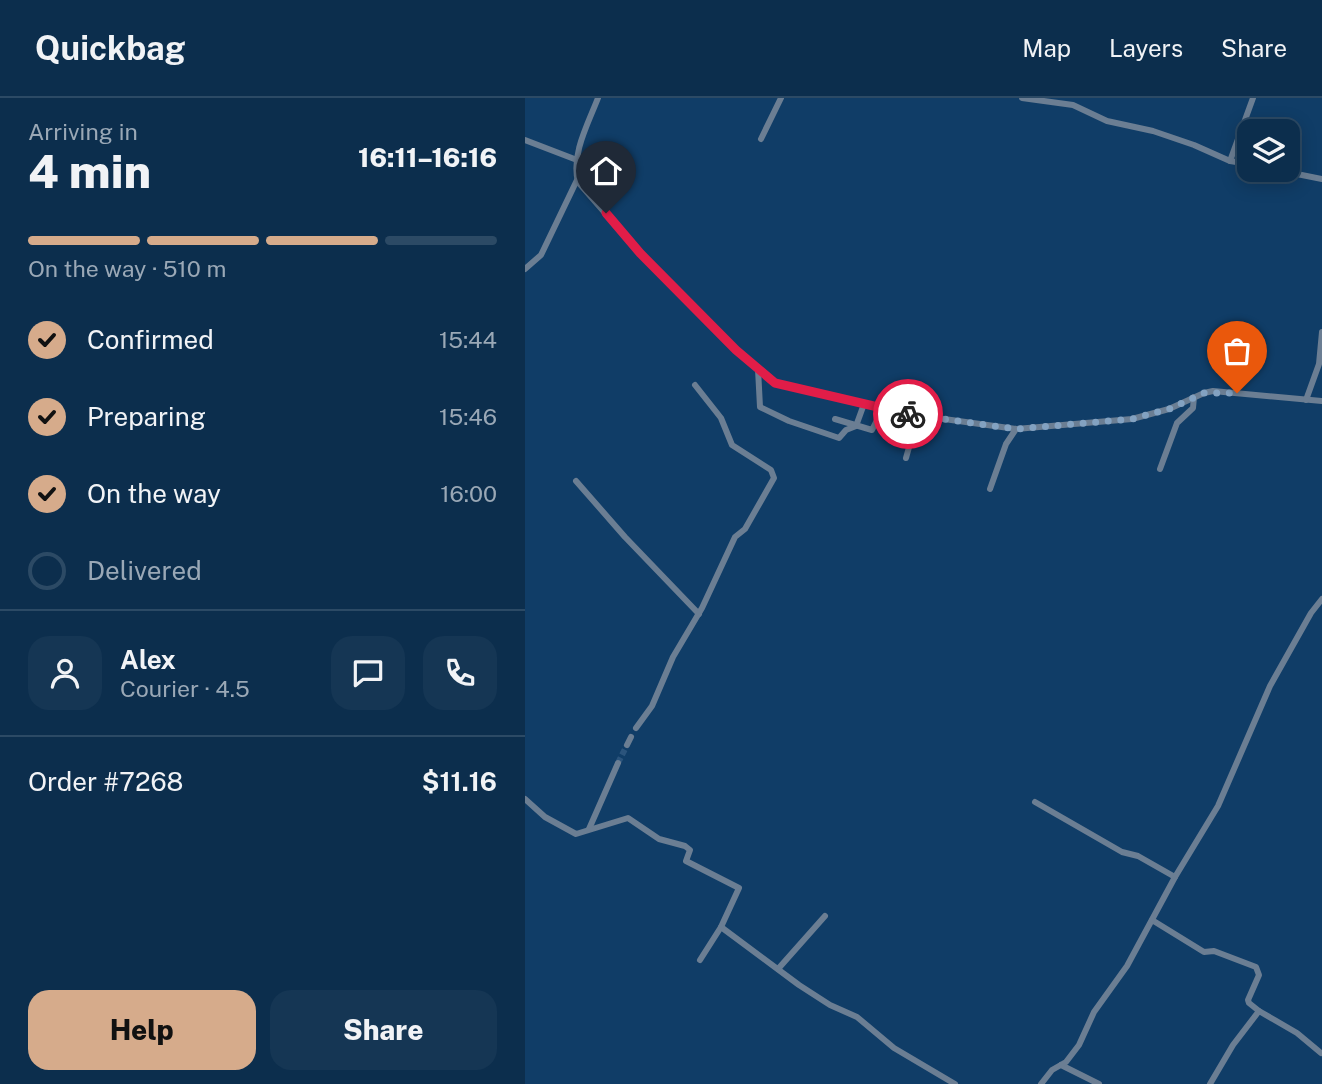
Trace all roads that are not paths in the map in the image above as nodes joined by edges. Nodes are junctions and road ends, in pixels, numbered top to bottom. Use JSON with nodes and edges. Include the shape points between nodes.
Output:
{"nodes":[{"id":1,"x":598,"y":98,"type":"edge"},
{"id":2,"x":781,"y":98,"type":"edge"},
{"id":3,"x":1021,"y":98,"type":"edge"},
{"id":4,"x":1253,"y":98,"type":"edge"},
{"id":5,"x":761,"y":139,"type":"dead end"},
{"id":6,"x":525,"y":140,"type":"edge"},
{"id":7,"x":577,"y":160,"type":"junction"},
{"id":8,"x":1230,"y":161,"type":"junction"},
{"id":9,"x":1237,"y":162,"type":"edge"},
{"id":10,"x":1300,"y":174,"type":"edge"},
{"id":11,"x":1322,"y":178,"type":"edge"},
{"id":12,"x":577,"y":180,"type":"junction"},
{"id":13,"x":525,"y":269,"type":"edge"},
{"id":14,"x":1322,"y":332,"type":"edge"},
{"id":15,"x":758,"y":369,"type":"junction"},
{"id":16,"x":695,"y":385,"type":"dead end"},
{"id":17,"x":1194,"y":397,"type":"junction"},
{"id":18,"x":1306,"y":400,"type":"junction"},
{"id":19,"x":1322,"y":401,"type":"edge"},
{"id":20,"x":864,"y":404,"type":"junction"},
{"id":21,"x":918,"y":415,"type":"junction"},
{"id":22,"x":835,"y":419,"type":"dead end"},
{"id":23,"x":856,"y":426,"type":"junction"},
{"id":24,"x":1016,"y":429,"type":"junction"},
{"id":25,"x":915,"y":433,"type":"junction"},
{"id":26,"x":906,"y":458,"type":"dead end"},
{"id":27,"x":1160,"y":469,"type":"dead end"},
{"id":28,"x":576,"y":481,"type":"dead end"},
{"id":29,"x":990,"y":489,"type":"dead end"},
{"id":30,"x":1322,"y":599,"type":"edge"},
{"id":31,"x":699,"y":614,"type":"junction"},
{"id":32,"x":636,"y":728,"type":"dead end"},
{"id":33,"x":631,"y":737,"type":"dead end"},
{"id":34,"x":627,"y":745,"type":"tunnel mouth"},
{"id":35,"x":618,"y":764,"type":"tunnel mouth"},
{"id":36,"x":525,"y":799,"type":"edge"},
{"id":37,"x":1035,"y":802,"type":"dead end"},
{"id":38,"x":589,"y":829,"type":"junction"},
{"id":39,"x":1175,"y":877,"type":"junction"},
{"id":40,"x":825,"y":916,"type":"dead end"},
{"id":41,"x":1152,"y":920,"type":"junction"},
{"id":42,"x":721,"y":927,"type":"junction"},
{"id":43,"x":700,"y":960,"type":"dead end"},
{"id":44,"x":778,"y":969,"type":"junction"},
{"id":45,"x":1259,"y":1012,"type":"junction"},
{"id":46,"x":1322,"y":1053,"type":"edge"},
{"id":47,"x":1061,"y":1065,"type":"junction"},
{"id":48,"x":955,"y":1084,"type":"edge"},
{"id":49,"x":1041,"y":1084,"type":"edge"},
{"id":50,"x":1099,"y":1084,"type":"edge"},
{"id":51,"x":1210,"y":1084,"type":"edge"}],
"edges":[{"from":1,"to":7,"type":"street"},
{"from":2,"to":5,"type":"street"},
{"from":3,"to":8,"type":"street","via":[[1073,105],[1107,121],[1194,145]]},
{"from":4,"to":8,"type":"street"},
{"from":6,"to":7,"type":"street"},
{"from":7,"to":12,"type":"street"},
{"from":8,"to":9,"type":"street"},
{"from":10,"to":11,"type":"street"},
{"from":12,"to":13,"type":"street","via":[[541,255]]},
{"from":12,"to":15,"type":"street","via":[[640,253]]},
{"from":14,"to":18,"type":"street","via":[[1319,364]]},
{"from":15,"to":20,"type":"street","via":[[775,383]]},
{"from":15,"to":23,"type":"street","via":[[760,407],[839,438]]},
{"from":16,"to":31,"type":"street","via":[[721,418],[732,445],[771,470],[774,478],[745,530],[735,537]]},
{"from":17,"to":18,"type":"street","via":[[1213,391]]},
{"from":17,"to":24,"type":"street","via":[[1132,419]]},
{"from":17,"to":27,"type":"street","via":[[1193,408],[1177,423]]},
{"from":18,"to":19,"type":"street"},
{"from":20,"to":21,"type":"street"},
{"from":20,"to":23,"type":"street"},
{"from":21,"to":24,"type":"street"},
{"from":21,"to":25,"type":"street"},
{"from":22,"to":23,"type":"street"},
{"from":23,"to":25,"type":"street","via":[[871,430],[876,422]]},
{"from":24,"to":29,"type":"street"},
{"from":25,"to":26,"type":"street"},
{"from":28,"to":31,"type":"street"},
{"from":30,"to":39,"type":"street","via":[[1270,686],[1217,806]]},
{"from":31,"to":32,"type":"street"},
{"from":33,"to":34,"type":"street"},
{"from":35,"to":38,"type":"street"},
{"from":36,"to":38,"type":"street","via":[[571,832],[581,834]]},
{"from":37,"to":39,"type":"street"},
{"from":38,"to":42,"type":"street","via":[[628,818],[659,839],[685,846],[689,850],[686,862],[739,888]]},
{"from":39,"to":41,"type":"street"},
{"from":40,"to":44,"type":"street"},
{"from":41,"to":45,"type":"street","via":[[1204,952],[1214,951],[1256,967],[1259,975],[1248,1000]]},
{"from":41,"to":47,"type":"street","via":[[1128,966],[1088,1022],[1079,1045]]},
{"from":42,"to":43,"type":"street"},
{"from":42,"to":44,"type":"street"},
{"from":44,"to":48,"type":"street"},
{"from":45,"to":46,"type":"street"},
{"from":45,"to":51,"type":"street"},
{"from":47,"to":49,"type":"street"},
{"from":47,"to":50,"type":"street"}]}
